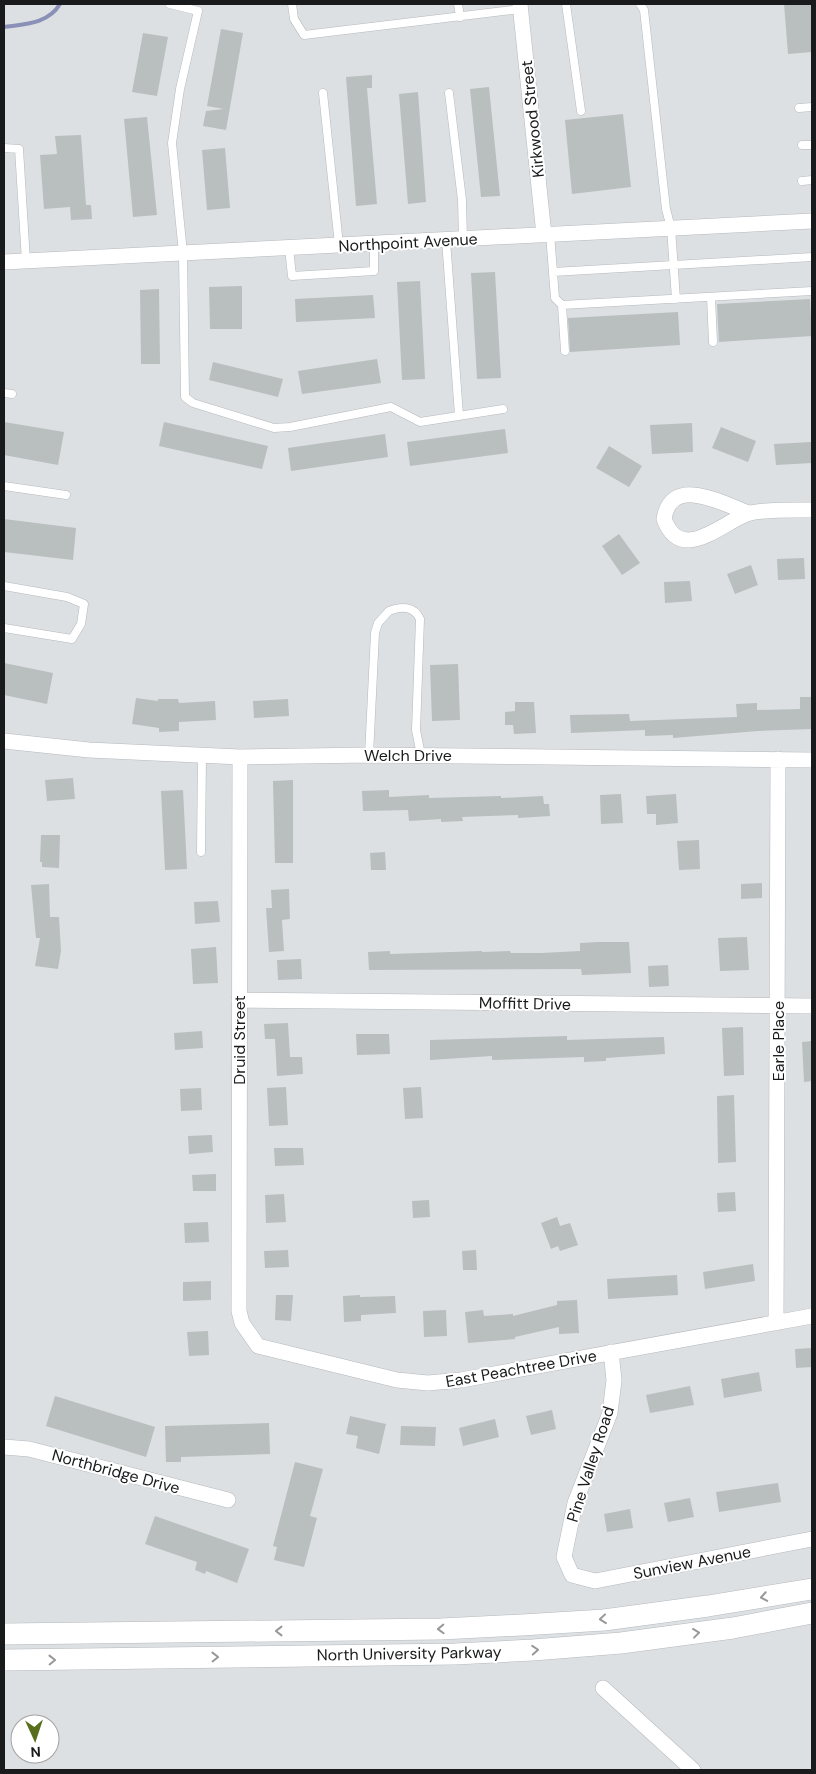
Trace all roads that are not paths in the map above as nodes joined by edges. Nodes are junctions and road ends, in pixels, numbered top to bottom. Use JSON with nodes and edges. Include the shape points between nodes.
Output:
{"nodes":[{"id":1,"x":170,"y":4,"type":"edge"},
{"id":2,"x":292,"y":4,"type":"edge"},
{"id":3,"x":458,"y":4,"type":"edge"},
{"id":4,"x":566,"y":4,"type":"edge"},
{"id":5,"x":640,"y":4,"type":"edge"},
{"id":6,"x":520,"y":7,"type":"edge"},
{"id":7,"x":460,"y":17,"type":"junction"},
{"id":8,"x":322,"y":93,"type":"dead end"},
{"id":9,"x":449,"y":93,"type":"dead end"},
{"id":10,"x":799,"y":108,"type":"dead end"},
{"id":11,"x":812,"y":108,"type":"edge"},
{"id":12,"x":580,"y":111,"type":"dead end"},
{"id":13,"x":802,"y":145,"type":"dead end"},
{"id":14,"x":812,"y":145,"type":"edge"},
{"id":15,"x":4,"y":148,"type":"edge"},
{"id":16,"x":812,"y":180,"type":"edge"},
{"id":17,"x":802,"y":181,"type":"dead end"},
{"id":18,"x":812,"y":221,"type":"edge"},
{"id":19,"x":671,"y":228,"type":"junction"},
{"id":20,"x":547,"y":235,"type":"junction"},
{"id":21,"x":463,"y":239,"type":"junction"},
{"id":22,"x":446,"y":240,"type":"junction"},
{"id":23,"x":374,"y":243,"type":"junction"},
{"id":24,"x":339,"y":245,"type":"junction"},
{"id":25,"x":289,"y":248,"type":"junction"},
{"id":26,"x":183,"y":253,"type":"junction"},
{"id":27,"x":812,"y":257,"type":"edge"},
{"id":28,"x":26,"y":261,"type":"junction"},
{"id":29,"x":4,"y":262,"type":"edge"},
{"id":30,"x":674,"y":266,"type":"junction"},
{"id":31,"x":553,"y":272,"type":"junction"},
{"id":32,"x":812,"y":291,"type":"edge"},
{"id":33,"x":711,"y":297,"type":"junction"},
{"id":34,"x":676,"y":299,"type":"junction"},
{"id":35,"x":562,"y":306,"type":"junction"},
{"id":36,"x":713,"y":342,"type":"dead end"},
{"id":37,"x":565,"y":351,"type":"dead end"},
{"id":38,"x":503,"y":409,"type":"dead end"},
{"id":39,"x":459,"y":415,"type":"junction"},
{"id":40,"x":4,"y":486,"type":"edge"},
{"id":41,"x":66,"y":495,"type":"dead end"},
{"id":42,"x":812,"y":510,"type":"edge"},
{"id":43,"x":748,"y":513,"type":"junction"},
{"id":44,"x":4,"y":586,"type":"edge"},
{"id":45,"x":4,"y":628,"type":"edge"},
{"id":46,"x":4,"y":741,"type":"edge"},
{"id":47,"x":202,"y":755,"type":"junction"},
{"id":48,"x":369,"y":755,"type":"junction"},
{"id":49,"x":421,"y":755,"type":"junction"},
{"id":50,"x":240,"y":757,"type":"junction"},
{"id":51,"x":778,"y":759,"type":"junction"},
{"id":52,"x":812,"y":760,"type":"edge"},
{"id":53,"x":201,"y":852,"type":"dead end"},
{"id":54,"x":238,"y":1000,"type":"junction"},
{"id":55,"x":779,"y":1006,"type":"junction"},
{"id":56,"x":812,"y":1006,"type":"edge"},
{"id":57,"x":812,"y":1316,"type":"edge"},
{"id":58,"x":242,"y":1323,"type":"joint"},
{"id":59,"x":776,"y":1323,"type":"junction"},
{"id":60,"x":611,"y":1352,"type":"junction"},
{"id":61,"x":4,"y":1447,"type":"edge"},
{"id":62,"x":228,"y":1500,"type":"dead end"},
{"id":63,"x":812,"y":1539,"type":"edge"},
{"id":64,"x":572,"y":1575,"type":"joint"},
{"id":65,"x":812,"y":1589,"type":"edge"},
{"id":66,"x":812,"y":1613,"type":"edge"},
{"id":67,"x":4,"y":1634,"type":"edge"},
{"id":68,"x":4,"y":1660,"type":"edge"},
{"id":69,"x":603,"y":1688,"type":"dead end"},
{"id":70,"x":693,"y":1770,"type":"edge"}],
"edges":[{"from":1,"to":26,"type":"lane","via":[[198,11],[180,89],[172,144]]},
{"from":2,"to":7,"type":"lane","via":[[294,19],[304,35]]},
{"from":3,"to":7,"type":"lane"},
{"from":4,"to":12,"type":"lane"},
{"from":5,"to":19,"type":"lane","via":[[644,10],[666,209]]},
{"from":6,"to":7,"type":"lane"},
{"from":6,"to":20,"type":"street","name":"Kirkwood Street"},
{"from":8,"to":24,"type":"lane"},
{"from":9,"to":21,"type":"lane","via":[[462,200]]},
{"from":10,"to":11,"type":"lane"},
{"from":13,"to":14,"type":"lane"},
{"from":15,"to":28,"type":"lane","via":[[19,149]]},
{"from":16,"to":17,"type":"lane"},
{"from":18,"to":19,"type":"street","name":"Northpoint Avenue"},
{"from":19,"to":20,"type":"street","name":"Northpoint Avenue"},
{"from":19,"to":30,"type":"lane"},
{"from":20,"to":21,"type":"street","name":"Northpoint Avenue"},
{"from":20,"to":31,"type":"lane"},
{"from":21,"to":22,"type":"street","name":"Northpoint Avenue"},
{"from":22,"to":23,"type":"street","name":"Northpoint Avenue"},
{"from":22,"to":39,"type":"lane"},
{"from":23,"to":24,"type":"street","name":"Northpoint Avenue"},
{"from":23,"to":25,"type":"lane","via":[[374,271],[292,276]]},
{"from":24,"to":25,"type":"street","name":"Northpoint Avenue"},
{"from":25,"to":26,"type":"street","name":"Northpoint Avenue"},
{"from":26,"to":28,"type":"street","name":"Northpoint Avenue"},
{"from":26,"to":39,"type":"lane","via":[[185,396],[193,403],[274,428],[391,407],[420,422]]},
{"from":27,"to":30,"type":"lane"},
{"from":28,"to":29,"type":"street","name":"Northpoint Avenue"},
{"from":30,"to":31,"type":"lane"},
{"from":30,"to":34,"type":"lane"},
{"from":31,"to":35,"type":"lane","via":[[555,298]]},
{"from":32,"to":33,"type":"lane"},
{"from":33,"to":34,"type":"lane"},
{"from":33,"to":36,"type":"lane"},
{"from":34,"to":35,"type":"lane"},
{"from":35,"to":37,"type":"lane"},
{"from":38,"to":39,"type":"lane"},
{"from":40,"to":41,"type":"lane"},
{"from":42,"to":43,"type":"street"},
{"from":43,"to":43,"type":"street","via":[[717,530],[686,540],[670,533],[664,519],[670,504],[681,496],[689,495],[707,496]]},
{"from":44,"to":45,"type":"lane","via":[[67,597],[84,604],[81,624],[72,639]]},
{"from":46,"to":47,"type":"street","name":"Welch Drive","via":[[89,750]]},
{"from":47,"to":50,"type":"street","name":"Welch Drive"},
{"from":47,"to":53,"type":"lane"},
{"from":48,"to":49,"type":"street","name":"Welch Drive"},
{"from":48,"to":49,"type":"lane","via":[[376,629],[389,611],[405,607],[420,619],[416,730]]},
{"from":48,"to":50,"type":"street","name":"Welch Drive"},
{"from":49,"to":51,"type":"street","name":"Welch Drive"},
{"from":50,"to":54,"type":"street","name":"Druid Street"},
{"from":51,"to":52,"type":"street","name":"Welch Drive"},
{"from":51,"to":55,"type":"street","name":"Earle Place"},
{"from":54,"to":55,"type":"street","name":"Moffitt Drive"},
{"from":54,"to":58,"type":"street","name":"Druid Street","via":[[239,1311]]},
{"from":55,"to":56,"type":"street","name":"Moffitt Drive"},
{"from":55,"to":59,"type":"street","name":"Earle Place"},
{"from":57,"to":59,"type":"street","name":"East Peachtree Drive"},
{"from":58,"to":60,"type":"street","name":"East Peachtree Drive","via":[[258,1346],[397,1380],[428,1383],[461,1380]]},
{"from":59,"to":60,"type":"street","name":"East Peachtree Drive"},
{"from":60,"to":64,"type":"street","name":"Pine Valley Road","via":[[614,1380],[610,1413],[575,1502],[564,1557]]},
{"from":61,"to":62,"type":"street","name":"Northbridge Drive","via":[[29,1449]]},
{"from":63,"to":64,"type":"street","name":"Sunview Avenue","via":[[595,1581]]},
{"from":65,"to":67,"type":"main road","name":"North University Parkway","one_way":true,"via":[[708,1606],[522,1626]]},
{"from":68,"to":66,"type":"main road","name":"North University Parkway","one_way":true,"via":[[455,1654],[533,1650],[714,1631]]},
{"from":69,"to":70,"type":"street"}]}
